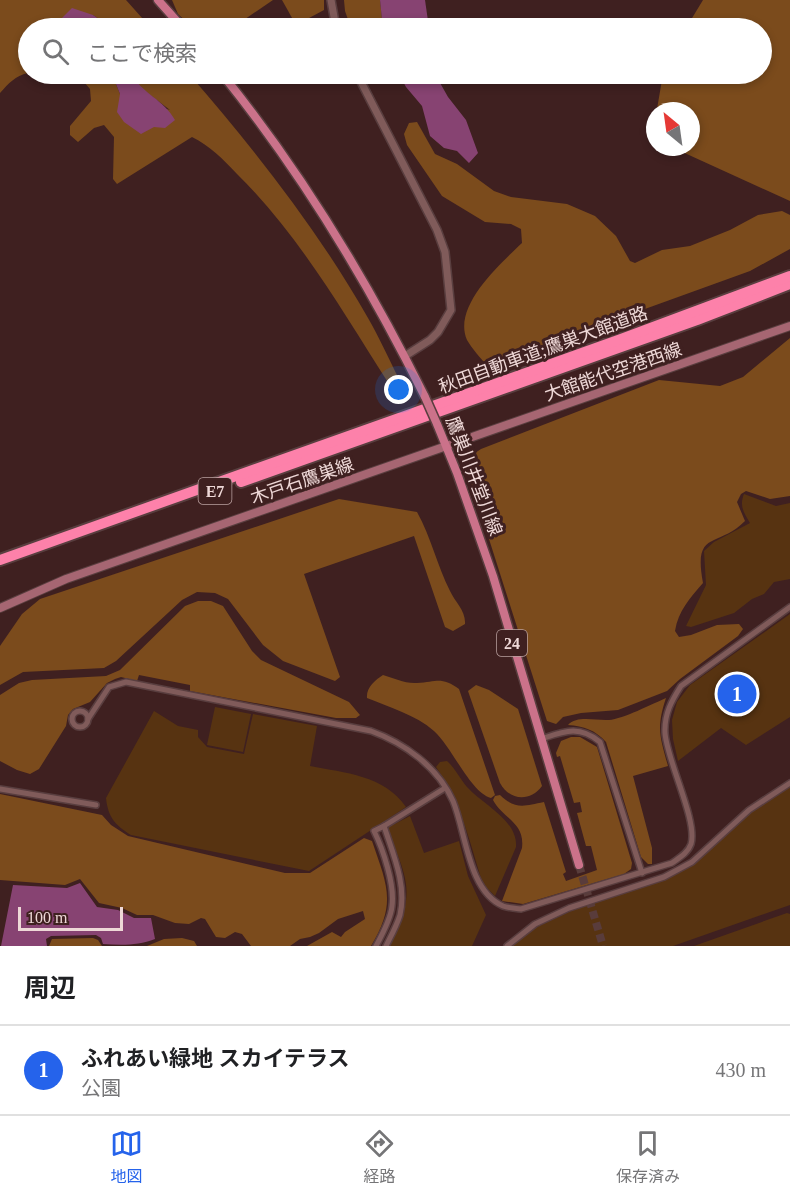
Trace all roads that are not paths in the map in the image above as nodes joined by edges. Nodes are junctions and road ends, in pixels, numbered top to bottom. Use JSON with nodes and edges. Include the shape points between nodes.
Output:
{"nodes":[{"id":1,"x":158,"y":0,"type":"edge"},
{"id":2,"x":331,"y":0,"type":"edge"},
{"id":3,"x":174,"y":18,"type":"edge"},
{"id":4,"x":334,"y":18,"type":"edge"},
{"id":5,"x":230,"y":84,"type":"edge"},
{"id":6,"x":362,"y":84,"type":"edge"},
{"id":7,"x":790,"y":276,"type":"edge"},
{"id":8,"x":790,"y":284,"type":"edge"},
{"id":9,"x":790,"y":326,"type":"edge"},
{"id":10,"x":405,"y":356,"type":"junction"},
{"id":11,"x":446,"y":446,"type":"junction"},
{"id":12,"x":0,"y":560,"type":"edge"},
{"id":13,"x":0,"y":568,"type":"edge"},
{"id":14,"x":0,"y":608,"type":"edge"},
{"id":15,"x":790,"y":608,"type":"edge"},
{"id":16,"x":88,"y":719,"type":"dead end"},
{"id":17,"x":541,"y":739,"type":"junction"},
{"id":18,"x":790,"y":783,"type":"edge"},
{"id":19,"x":445,"y":788,"type":"junction"},
{"id":20,"x":0,"y":789,"type":"edge"},
{"id":21,"x":96,"y":805,"type":"dead end"},
{"id":22,"x":384,"y":826,"type":"junction"},
{"id":23,"x":579,"y":865,"type":"tunnel mouth"},
{"id":24,"x":642,"y":873,"type":"junction"},
{"id":25,"x":376,"y":946,"type":"edge"},
{"id":26,"x":386,"y":946,"type":"edge"},
{"id":27,"x":507,"y":946,"type":"edge"}],
"edges":[{"from":1,"to":3,"type":"main road"},
{"from":2,"to":4,"type":"street"},
{"from":5,"to":10,"type":"main road","name":"鷹巣川井堂川線","number":"24","via":[[333,230]]},
{"from":6,"to":10,"type":"street","via":[[445,252],[451,310],[438,332]]},
{"from":7,"to":12,"type":"highway","name":"秋田自動車道;鷹巣大館道路","number":"E7","via":[[632,336]]},
{"from":8,"to":13,"type":"highway","name":"秋田自動車道;鷹巣大館道路","number":"E7"},
{"from":9,"to":11,"type":"main road","name":"大館能代空港西線"},
{"from":10,"to":11,"type":"main road","name":"鷹巣川井堂川線","number":"24","bridge":true},
{"from":11,"to":14,"type":"main road","name":"木戸石鷹巣線","via":[[66,579]]},
{"from":11,"to":17,"type":"main road","name":"鷹巣川井堂川線","number":"24","via":[[493,576]]},
{"from":15,"to":24,"type":"street","via":[[681,686],[670,704],[665,732],[692,836],[684,855]]},
{"from":16,"to":19,"type":"street","via":[[110,687],[118,683],[205,697],[387,736],[417,756]]},
{"from":17,"to":23,"type":"main road","name":"鷹巣川井堂川線","number":"24"},
{"from":17,"to":24,"type":"street","via":[[581,730],[600,742]]},
{"from":18,"to":27,"type":"street","via":[[748,810],[692,862],[664,877],[569,908],[535,924]]},
{"from":19,"to":22,"type":"street"},
{"from":19,"to":24,"type":"street","via":[[479,884],[486,895],[503,906],[521,909]]},
{"from":20,"to":21,"type":"street"},
{"from":22,"to":25,"type":"street","via":[[374,831],[393,893],[392,907]]},
{"from":22,"to":26,"type":"street","via":[[402,896]]}]}
